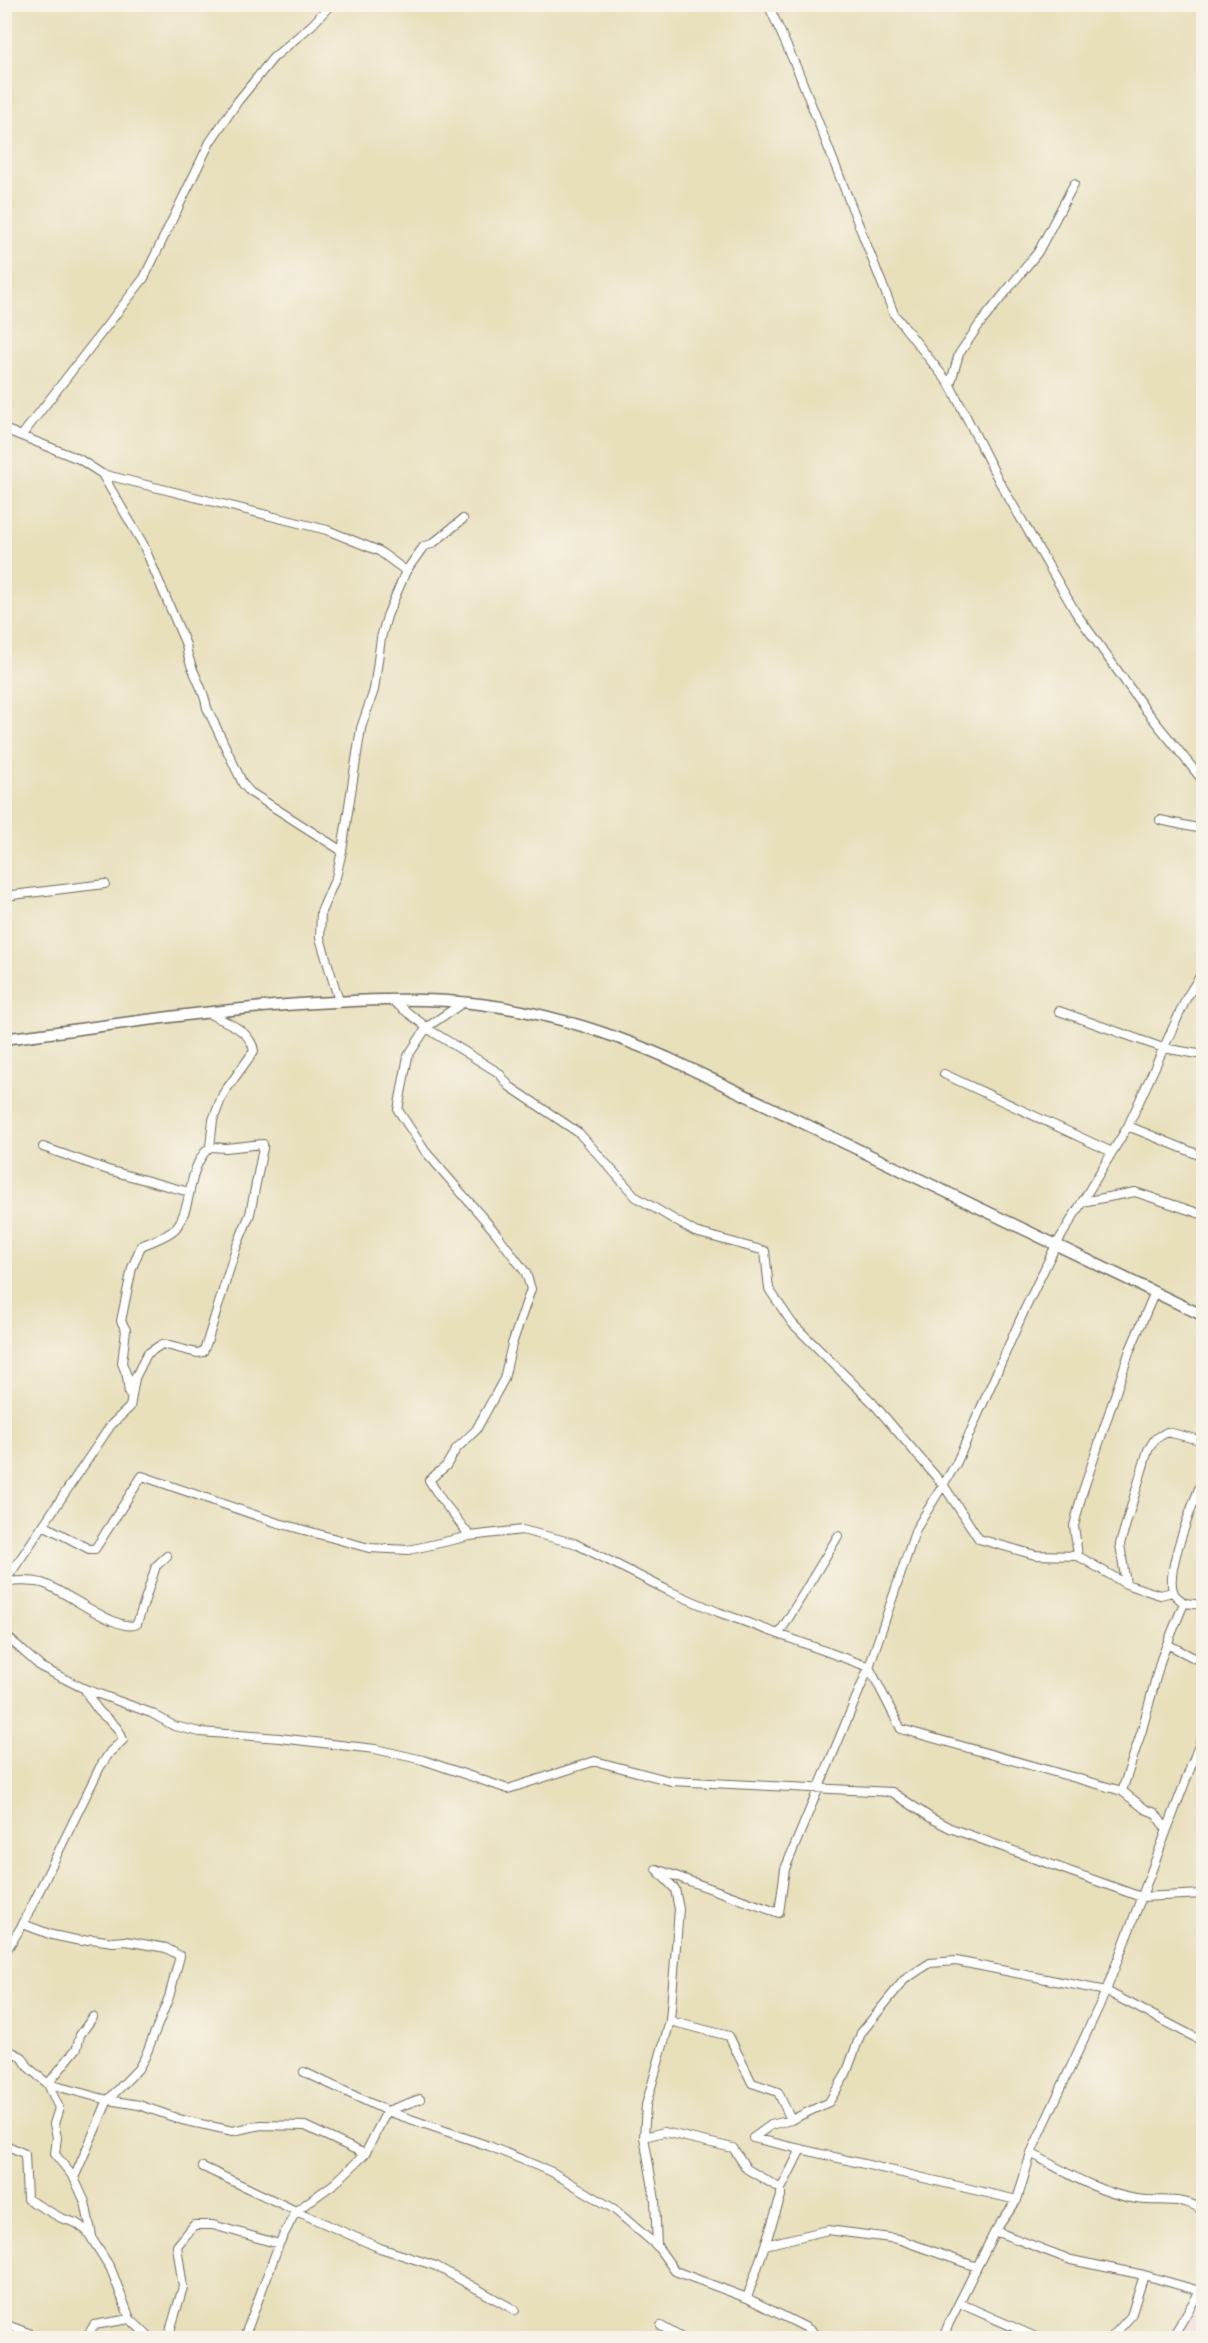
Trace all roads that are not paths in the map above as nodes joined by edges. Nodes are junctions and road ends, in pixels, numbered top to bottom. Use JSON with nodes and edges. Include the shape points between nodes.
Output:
{"nodes":[{"id":1,"x":331,"y":4,"type":"edge"},
{"id":2,"x":768,"y":4,"type":"edge"},
{"id":3,"x":1074,"y":184,"type":"dead end"},
{"id":4,"x":950,"y":385,"type":"junction"},
{"id":5,"x":4,"y":429,"type":"edge"},
{"id":6,"x":22,"y":435,"type":"junction"},
{"id":7,"x":102,"y":474,"type":"junction"},
{"id":8,"x":463,"y":519,"type":"dead end"},
{"id":9,"x":406,"y":571,"type":"junction"},
{"id":10,"x":1203,"y":782,"type":"edge"},
{"id":11,"x":1160,"y":820,"type":"dead end"},
{"id":12,"x":1203,"y":832,"type":"edge"},
{"id":13,"x":342,"y":851,"type":"junction"},
{"id":14,"x":105,"y":884,"type":"dead end"},
{"id":15,"x":4,"y":896,"type":"edge"},
{"id":16,"x":1203,"y":970,"type":"edge"},
{"id":17,"x":390,"y":999,"type":"junction"},
{"id":18,"x":339,"y":1001,"type":"junction"},
{"id":19,"x":464,"y":1002,"type":"junction"},
{"id":20,"x":1059,"y":1011,"type":"dead end"},
{"id":21,"x":206,"y":1013,"type":"junction"},
{"id":22,"x":427,"y":1027,"type":"junction"},
{"id":23,"x":4,"y":1039,"type":"edge"},
{"id":24,"x":1163,"y":1048,"type":"junction"},
{"id":25,"x":1203,"y":1055,"type":"edge"},
{"id":26,"x":944,"y":1074,"type":"dead end"},
{"id":27,"x":1128,"y":1126,"type":"junction"},
{"id":28,"x":43,"y":1147,"type":"dead end"},
{"id":29,"x":210,"y":1147,"type":"junction"},
{"id":30,"x":1112,"y":1152,"type":"junction"},
{"id":31,"x":1203,"y":1157,"type":"edge"},
{"id":32,"x":189,"y":1192,"type":"junction"},
{"id":33,"x":1082,"y":1202,"type":"junction"},
{"id":34,"x":1203,"y":1215,"type":"edge"},
{"id":35,"x":1056,"y":1245,"type":"junction"},
{"id":36,"x":1154,"y":1293,"type":"junction"},
{"id":37,"x":1203,"y":1316,"type":"edge"},
{"id":38,"x":130,"y":1407,"type":"junction"},
{"id":39,"x":1203,"y":1441,"type":"edge"},
{"id":40,"x":1203,"y":1475,"type":"edge"},
{"id":41,"x":944,"y":1486,"type":"junction"},
{"id":42,"x":45,"y":1526,"type":"junction"},
{"id":43,"x":470,"y":1536,"type":"junction"},
{"id":44,"x":838,"y":1536,"type":"dead end"},
{"id":45,"x":168,"y":1556,"type":"dead end"},
{"id":46,"x":1078,"y":1556,"type":"junction"},
{"id":47,"x":5,"y":1582,"type":"edge"},
{"id":48,"x":1125,"y":1584,"type":"junction"},
{"id":49,"x":1173,"y":1592,"type":"junction"},
{"id":50,"x":1184,"y":1603,"type":"junction"},
{"id":51,"x":1203,"y":1605,"type":"edge"},
{"id":52,"x":4,"y":1634,"type":"edge"},
{"id":53,"x":779,"y":1634,"type":"junction"},
{"id":54,"x":1167,"y":1644,"type":"junction"},
{"id":55,"x":1203,"y":1663,"type":"edge"},
{"id":56,"x":869,"y":1667,"type":"junction"},
{"id":57,"x":85,"y":1689,"type":"junction"},
{"id":58,"x":1203,"y":1732,"type":"edge"},
{"id":59,"x":820,"y":1787,"type":"junction"},
{"id":60,"x":1122,"y":1791,"type":"junction"},
{"id":61,"x":1166,"y":1829,"type":"junction"},
{"id":62,"x":1203,"y":1894,"type":"edge"},
{"id":63,"x":1141,"y":1897,"type":"junction"},
{"id":64,"x":23,"y":1924,"type":"junction"},
{"id":65,"x":4,"y":1954,"type":"edge"},
{"id":66,"x":1106,"y":1991,"type":"junction"},
{"id":67,"x":93,"y":2017,"type":"dead end"},
{"id":68,"x":670,"y":2022,"type":"junction"},
{"id":69,"x":1203,"y":2042,"type":"edge"},
{"id":70,"x":4,"y":2048,"type":"edge"},
{"id":71,"x":304,"y":2072,"type":"dead end"},
{"id":72,"x":48,"y":2084,"type":"junction"},
{"id":73,"x":420,"y":2099,"type":"dead end"},
{"id":74,"x":108,"y":2100,"type":"junction"},
{"id":75,"x":387,"y":2111,"type":"junction"},
{"id":76,"x":791,"y":2120,"type":"junction"},
{"id":77,"x":644,"y":2137,"type":"junction"},
{"id":78,"x":4,"y":2145,"type":"edge"},
{"id":79,"x":801,"y":2149,"type":"junction"},
{"id":80,"x":1031,"y":2153,"type":"junction"},
{"id":81,"x":365,"y":2154,"type":"junction"},
{"id":82,"x":203,"y":2167,"type":"dead end"},
{"id":83,"x":74,"y":2178,"type":"junction"},
{"id":84,"x":781,"y":2189,"type":"junction"},
{"id":85,"x":1017,"y":2200,"type":"junction"},
{"id":86,"x":296,"y":2211,"type":"junction"},
{"id":87,"x":1203,"y":2212,"type":"edge"},
{"id":88,"x":995,"y":2231,"type":"junction"},
{"id":89,"x":94,"y":2242,"type":"junction"},
{"id":90,"x":279,"y":2244,"type":"junction"},
{"id":91,"x":765,"y":2245,"type":"junction"},
{"id":92,"x":657,"y":2246,"type":"junction"},
{"id":93,"x":977,"y":2267,"type":"junction"},
{"id":94,"x":1144,"y":2275,"type":"junction"},
{"id":95,"x":1202,"y":2288,"type":"edge"},
{"id":96,"x":747,"y":2298,"type":"junction"},
{"id":97,"x":959,"y":2303,"type":"junction"},
{"id":98,"x":516,"y":2310,"type":"dead end"},
{"id":99,"x":130,"y":2319,"type":"junction"},
{"id":100,"x":4,"y":2324,"type":"edge"},
{"id":101,"x":661,"y":2326,"type":"dead end"},
{"id":102,"x":42,"y":2338,"type":"edge"},
{"id":103,"x":86,"y":2338,"type":"edge"},
{"id":104,"x":150,"y":2338,"type":"edge"},
{"id":105,"x":168,"y":2338,"type":"edge"},
{"id":106,"x":244,"y":2338,"type":"edge"},
{"id":107,"x":682,"y":2338,"type":"edge"},
{"id":108,"x":820,"y":2338,"type":"edge"},
{"id":109,"x":943,"y":2338,"type":"edge"},
{"id":110,"x":1038,"y":2338,"type":"edge"},
{"id":111,"x":1111,"y":2338,"type":"edge"},
{"id":112,"x":1172,"y":2338,"type":"edge"}],
"edges":[{"from":1,"to":6,"type":"street","via":[[273,58],[238,101],[210,142],[144,278]]},
{"from":2,"to":4,"type":"street","via":[[894,314]]},
{"from":3,"to":4,"type":"street","via":[[1038,252],[959,354]]},
{"from":4,"to":10,"type":"street","via":[[999,481],[1076,613],[1144,709]]},
{"from":5,"to":6,"type":"street"},
{"from":6,"to":7,"type":"street","via":[[79,459]]},
{"from":7,"to":9,"type":"street","via":[[327,530],[379,551]]},
{"from":7,"to":13,"type":"street","via":[[143,544],[186,645],[207,708],[243,784]]},
{"from":8,"to":9,"type":"street","via":[[424,546]]},
{"from":9,"to":13,"type":"street","via":[[381,638],[374,690],[361,728]]},
{"from":11,"to":12,"type":"street"},
{"from":13,"to":18,"type":"street","via":[[321,912],[320,938]]},
{"from":14,"to":15,"type":"street"},
{"from":16,"to":24,"type":"street"},
{"from":17,"to":18,"type":"street"},
{"from":17,"to":19,"type":"street"},
{"from":17,"to":22,"type":"street"},
{"from":18,"to":21,"type":"street"},
{"from":19,"to":22,"type":"street"},
{"from":19,"to":35,"type":"street","via":[[532,1012],[623,1039]]},
{"from":20,"to":24,"type":"street"},
{"from":21,"to":23,"type":"street"},
{"from":21,"to":29,"type":"street","via":[[238,1028],[253,1043],[254,1051],[223,1094],[213,1120]]},
{"from":22,"to":41,"type":"street","via":[[500,1073],[508,1086],[579,1134],[636,1197],[695,1232],[765,1251],[769,1289],[792,1323],[872,1402]]},
{"from":22,"to":43,"type":"street","via":[[408,1056],[398,1110],[424,1151],[502,1240],[526,1273],[531,1289],[504,1379],[476,1430],[456,1449],[447,1466],[429,1480]]},
{"from":24,"to":25,"type":"street"},
{"from":24,"to":27,"type":"street"},
{"from":26,"to":30,"type":"street"},
{"from":27,"to":30,"type":"street"},
{"from":27,"to":31,"type":"street"},
{"from":28,"to":32,"type":"street"},
{"from":29,"to":32,"type":"street","via":[[201,1155]]},
{"from":29,"to":38,"type":"street","via":[[263,1144],[250,1214],[204,1352],[162,1344],[147,1354],[135,1378]]},
{"from":30,"to":33,"type":"street"},
{"from":32,"to":38,"type":"street","via":[[175,1229],[141,1246],[132,1269],[121,1321],[126,1330],[122,1363]]},
{"from":33,"to":34,"type":"street","via":[[1135,1192]]},
{"from":33,"to":35,"type":"street"},
{"from":35,"to":36,"type":"street"},
{"from":35,"to":41,"type":"street"},
{"from":36,"to":37,"type":"street"},
{"from":36,"to":46,"type":"street","via":[[1082,1494],[1074,1526]]},
{"from":38,"to":42,"type":"street","via":[[111,1425]]},
{"from":39,"to":48,"type":"street","via":[[1167,1432],[1155,1439],[1148,1450],[1120,1544]]},
{"from":40,"to":49,"type":"street","via":[[1174,1563]]},
{"from":41,"to":46,"type":"street","via":[[979,1539],[1035,1556]]},
{"from":41,"to":56,"type":"street","via":[[916,1530]]},
{"from":42,"to":43,"type":"street","via":[[95,1549],[142,1476],[275,1522],[369,1548],[409,1550]]},
{"from":42,"to":47,"type":"street"},
{"from":43,"to":53,"type":"street","via":[[522,1530],[573,1543],[718,1612]]},
{"from":44,"to":53,"type":"street"},
{"from":45,"to":47,"type":"street","via":[[156,1566],[135,1626],[111,1621],[42,1583]]},
{"from":46,"to":48,"type":"street"},
{"from":48,"to":49,"type":"street","via":[[1160,1595]]},
{"from":49,"to":50,"type":"street"},
{"from":50,"to":51,"type":"street"},
{"from":50,"to":54,"type":"street"},
{"from":52,"to":57,"type":"street","via":[[41,1667]]},
{"from":53,"to":56,"type":"street"},
{"from":54,"to":55,"type":"street"},
{"from":54,"to":60,"type":"street"},
{"from":56,"to":59,"type":"street"},
{"from":56,"to":60,"type":"street","via":[[901,1729]]},
{"from":57,"to":59,"type":"street","via":[[151,1713],[174,1726],[200,1732],[375,1749],[423,1760],[508,1789],[595,1761],[671,1781]]},
{"from":57,"to":64,"type":"street","via":[[123,1740],[100,1767]]},
{"from":58,"to":61,"type":"street"},
{"from":59,"to":63,"type":"street","via":[[892,1792],[950,1828]]},
{"from":59,"to":68,"type":"street","via":[[785,1869],[779,1913],[656,1869],[675,1889],[679,1909]]},
{"from":60,"to":61,"type":"street","via":[[1155,1813]]},
{"from":61,"to":63,"type":"street"},
{"from":62,"to":63,"type":"street"},
{"from":63,"to":66,"type":"street"},
{"from":64,"to":65,"type":"street"},
{"from":64,"to":74,"type":"street","via":[[81,1941],[126,1941],[166,1947],[180,1956],[169,1997],[145,2057]]},
{"from":66,"to":69,"type":"street"},
{"from":66,"to":76,"type":"street","via":[[956,1961],[930,1963],[904,1980],[861,2033],[846,2074],[829,2102]]},
{"from":66,"to":80,"type":"street"},
{"from":67,"to":72,"type":"street","via":[[80,2035],[77,2048]]},
{"from":68,"to":76,"type":"street","via":[[729,2037],[752,2083],[778,2092]]},
{"from":68,"to":77,"type":"street","via":[[646,2105]]},
{"from":70,"to":72,"type":"street","via":[[22,2057],[28,2068]]},
{"from":71,"to":75,"type":"street"},
{"from":72,"to":74,"type":"street"},
{"from":72,"to":83,"type":"street","via":[[59,2108],[54,2124],[55,2154]]},
{"from":73,"to":75,"type":"street"},
{"from":74,"to":81,"type":"street","via":[[139,2104],[182,2120],[233,2130],[261,2125],[305,2126]]},
{"from":74,"to":83,"type":"street"},
{"from":75,"to":81,"type":"street"},
{"from":75,"to":92,"type":"street","via":[[552,2172],[614,2209]]},
{"from":76,"to":79,"type":"street","via":[[771,2125],[753,2138]]},
{"from":77,"to":84,"type":"street","via":[[664,2132],[733,2148],[747,2169]]},
{"from":77,"to":92,"type":"street","via":[[655,2200]]},
{"from":78,"to":89,"type":"street","via":[[25,2154],[27,2199],[76,2223]]},
{"from":79,"to":84,"type":"street"},
{"from":79,"to":85,"type":"street"},
{"from":80,"to":85,"type":"street"},
{"from":80,"to":87,"type":"street","via":[[1098,2189],[1138,2199],[1176,2201],[1197,2206]]},
{"from":81,"to":86,"type":"street","via":[[335,2183]]},
{"from":82,"to":86,"type":"street"},
{"from":83,"to":89,"type":"street","via":[[85,2202]]},
{"from":84,"to":91,"type":"street"},
{"from":85,"to":88,"type":"street"},
{"from":86,"to":90,"type":"street"},
{"from":86,"to":98,"type":"street","via":[[380,2248],[436,2266]]},
{"from":88,"to":93,"type":"street"},
{"from":88,"to":94,"type":"street","via":[[1071,2260]]},
{"from":89,"to":99,"type":"street","via":[[111,2269]]},
{"from":90,"to":105,"type":"street","via":[[213,2225],[194,2226],[177,2246],[183,2287]]},
{"from":90,"to":106,"type":"street"},
{"from":91,"to":93,"type":"street","via":[[828,2230],[898,2239]]},
{"from":91,"to":96,"type":"street"},
{"from":92,"to":96,"type":"street","via":[[675,2271]]},
{"from":93,"to":97,"type":"street"},
{"from":94,"to":95,"type":"street"},
{"from":94,"to":111,"type":"street","via":[[1131,2316]]},
{"from":95,"to":112,"type":"street"},
{"from":96,"to":108,"type":"street"},
{"from":97,"to":109,"type":"street"},
{"from":97,"to":110,"type":"street"},
{"from":99,"to":103,"type":"street","via":[[94,2325]]},
{"from":99,"to":104,"type":"street"},
{"from":100,"to":102,"type":"street"},
{"from":101,"to":107,"type":"street"}]}
